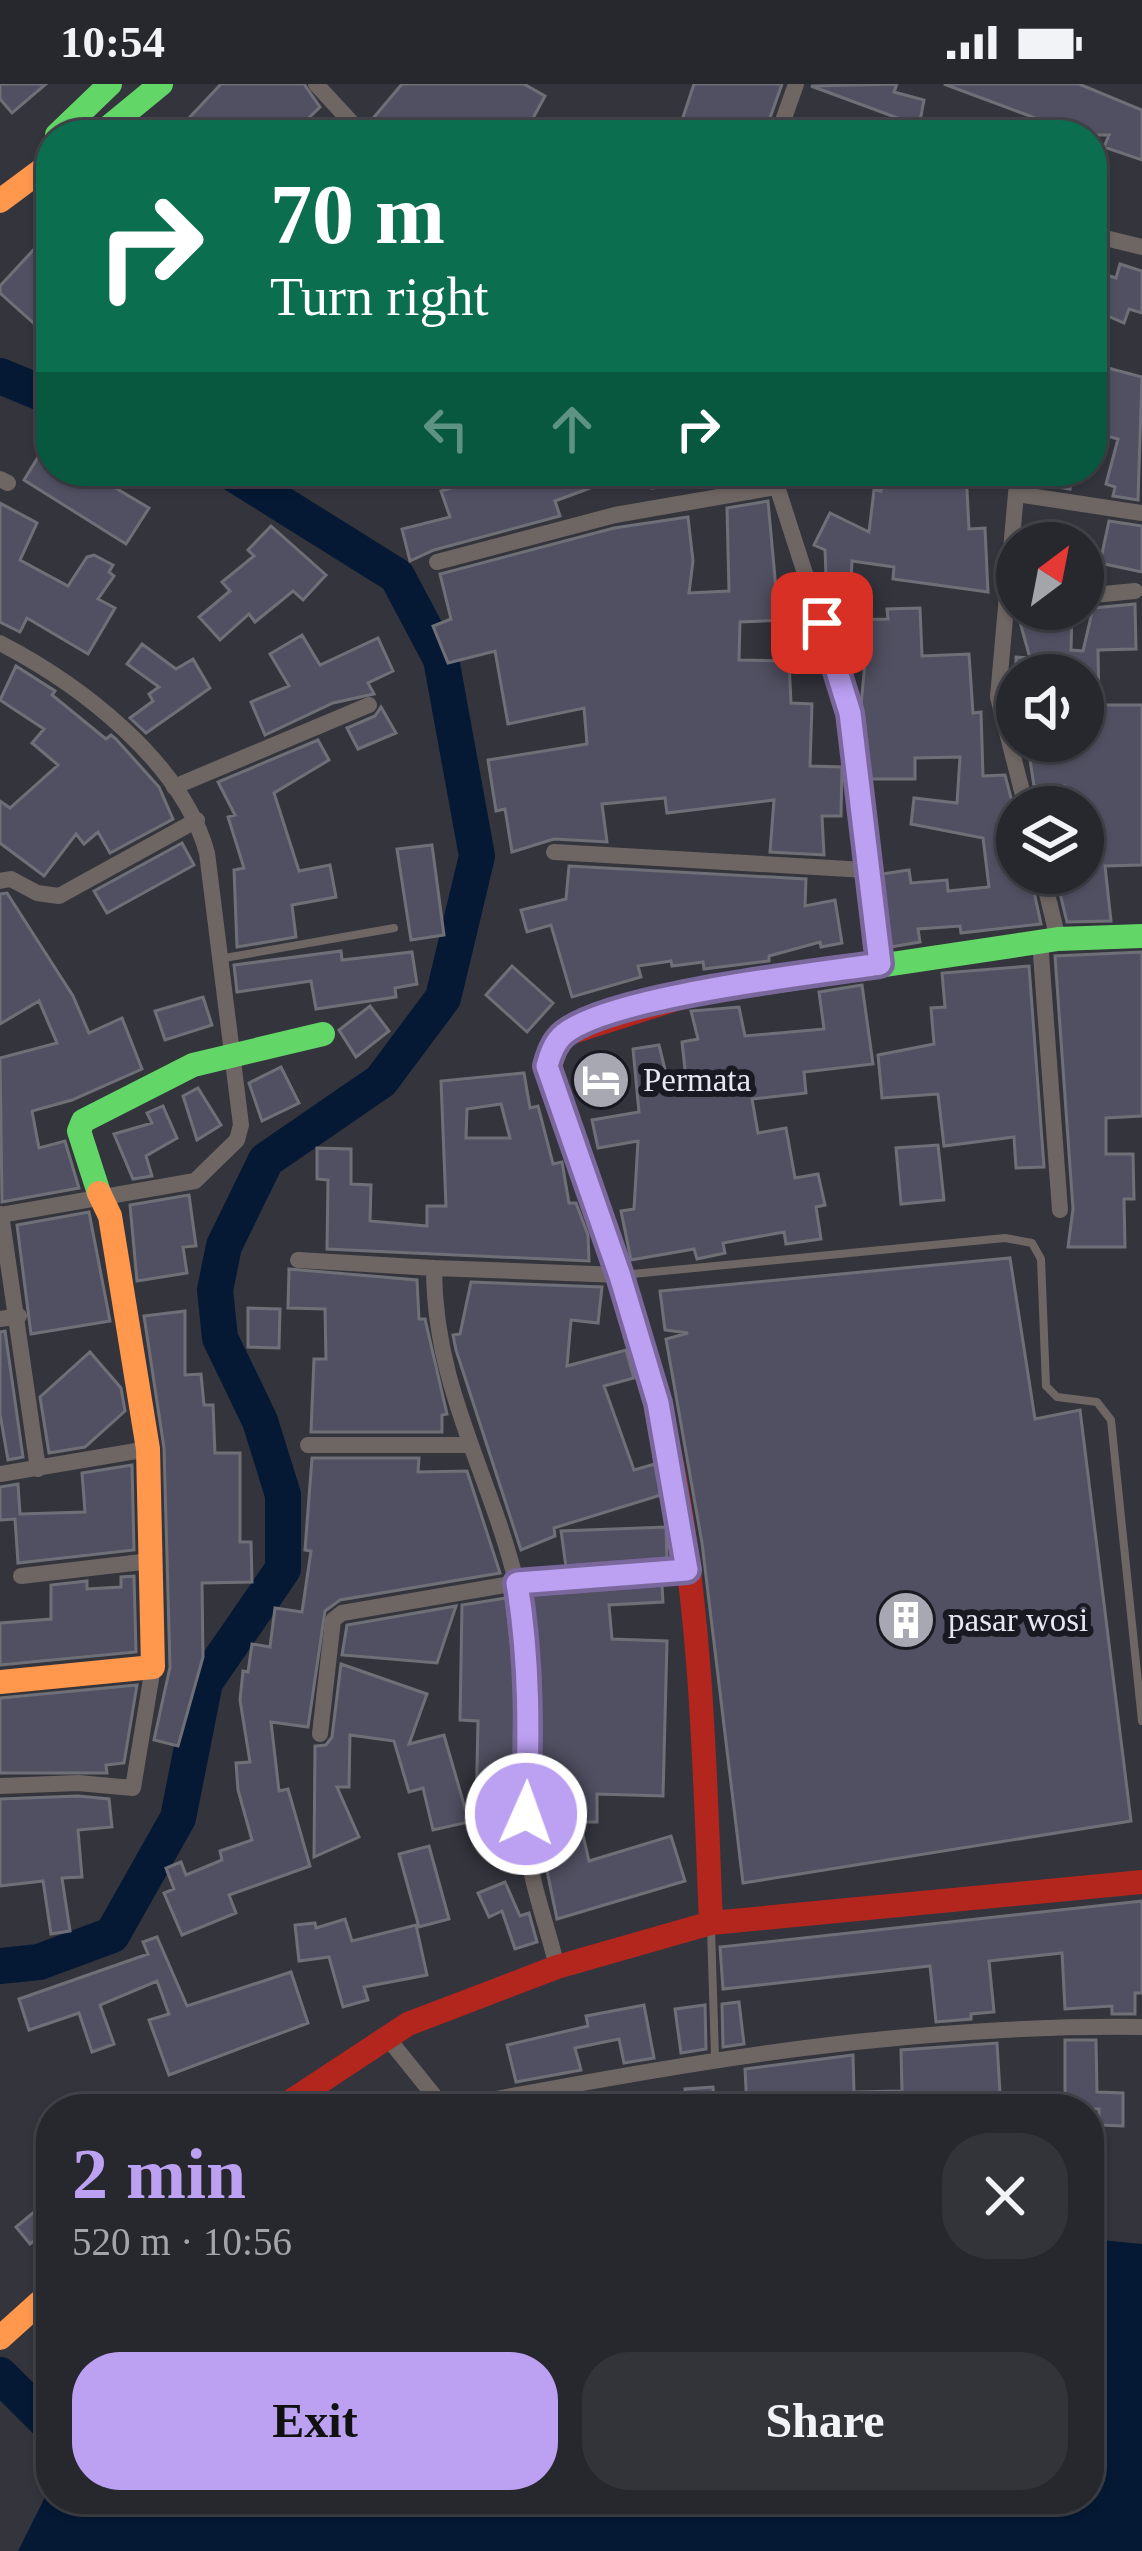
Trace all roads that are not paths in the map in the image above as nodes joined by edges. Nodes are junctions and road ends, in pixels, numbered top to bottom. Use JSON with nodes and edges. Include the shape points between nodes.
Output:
{"nodes":[{"id":1,"x":161,"y":84,"type":"edge"},
{"id":2,"x":316,"y":84,"type":"edge"},
{"id":3,"x":796,"y":84,"type":"edge"},
{"id":4,"x":106,"y":85,"type":"edge"},
{"id":5,"x":72,"y":120,"type":"edge"},
{"id":6,"x":117,"y":120,"type":"edge"},
{"id":7,"x":349,"y":120,"type":"edge"},
{"id":8,"x":783,"y":120,"type":"edge"},
{"id":9,"x":36,"y":173,"type":"edge"},
{"id":10,"x":0,"y":201,"type":"edge"},
{"id":11,"x":1107,"y":238,"type":"edge"},
{"id":12,"x":1142,"y":247,"type":"edge"},
{"id":13,"x":743,"y":486,"type":"edge"},
{"id":14,"x":776,"y":486,"type":"edge"},
{"id":15,"x":1017,"y":486,"type":"edge"},
{"id":16,"x":1016,"y":494,"type":"junction"},
{"id":17,"x":1142,"y":513,"type":"edge"},
{"id":18,"x":1015,"y":522,"type":"edge"},
{"id":19,"x":436,"y":562,"type":"dead end"},
{"id":20,"x":1135,"y":591,"type":"dead end"},
{"id":21,"x":1104,"y":594,"type":"edge"},
{"id":22,"x":1009,"y":630,"type":"edge"},
{"id":23,"x":0,"y":644,"type":"edge"},
{"id":24,"x":369,"y":705,"type":"dead end"},
{"id":25,"x":1020,"y":786,"type":"edge"},
{"id":26,"x":174,"y":787,"type":"junction"},
{"id":27,"x":196,"y":820,"type":"junction"},
{"id":28,"x":554,"y":852,"type":"dead end"},
{"id":29,"x":866,"y":870,"type":"junction"},
{"id":30,"x":0,"y":881,"type":"edge"},
{"id":31,"x":1044,"y":894,"type":"edge"},
{"id":32,"x":394,"y":928,"type":"dead end"},
{"id":33,"x":1142,"y":936,"type":"edge"},
{"id":34,"x":1049,"y":940,"type":"junction"},
{"id":35,"x":218,"y":959,"type":"junction"},
{"id":36,"x":880,"y":964,"type":"junction"},
{"id":37,"x":323,"y":1034,"type":"dead end"},
{"id":38,"x":231,"y":1052,"type":"junction"},
{"id":39,"x":98,"y":1196,"type":"junction"},
{"id":40,"x":1060,"y":1210,"type":"dead end"},
{"id":41,"x":1,"y":1215,"type":"edge"},
{"id":42,"x":298,"y":1260,"type":"dead end"},
{"id":43,"x":434,"y":1268,"type":"junction"},
{"id":44,"x":620,"y":1276,"type":"junction"},
{"id":45,"x":19,"y":1316,"type":"junction"},
{"id":46,"x":0,"y":1318,"type":"edge"},
{"id":47,"x":308,"y":1445,"type":"dead end"},
{"id":48,"x":467,"y":1445,"type":"junction"},
{"id":49,"x":148,"y":1449,"type":"junction"},
{"id":50,"x":38,"y":1469,"type":"junction"},
{"id":51,"x":0,"y":1474,"type":"edge"},
{"id":52,"x":152,"y":1562,"type":"junction"},
{"id":53,"x":687,"y":1570,"type":"junction"},
{"id":54,"x":21,"y":1576,"type":"dead end"},
{"id":55,"x":517,"y":1583,"type":"junction"},
{"id":56,"x":153,"y":1666,"type":"junction"},
{"id":57,"x":0,"y":1682,"type":"edge"},
{"id":58,"x":1142,"y":1721,"type":"edge"},
{"id":59,"x":320,"y":1734,"type":"dead end"},
{"id":60,"x":1,"y":1786,"type":"edge"},
{"id":61,"x":1142,"y":1882,"type":"edge"},
{"id":62,"x":711,"y":1923,"type":"junction"},
{"id":63,"x":557,"y":1967,"type":"junction"},
{"id":64,"x":1142,"y":2027,"type":"edge"},
{"id":65,"x":386,"y":2036,"type":"junction"},
{"id":66,"x":716,"y":2059,"type":"junction"},
{"id":67,"x":301,"y":2094,"type":"edge"},
{"id":68,"x":433,"y":2094,"type":"edge"},
{"id":69,"x":515,"y":2094,"type":"edge"},
{"id":70,"x":36,"y":2306,"type":"edge"},
{"id":71,"x":8,"y":2331,"type":"edge"}],
"edges":[{"from":1,"to":6,"type":"main road"},
{"from":2,"to":7,"type":"street"},
{"from":3,"to":8,"type":"street"},
{"from":4,"to":5,"type":"main road"},
{"from":9,"to":10,"type":"main road"},
{"from":11,"to":12,"type":"street"},
{"from":13,"to":19,"type":"street"},
{"from":14,"to":29,"type":"street","via":[[850,713]]},
{"from":15,"to":16,"type":"street"},
{"from":16,"to":17,"type":"street"},
{"from":16,"to":18,"type":"street"},
{"from":20,"to":21,"type":"street"},
{"from":22,"to":25,"type":"street","via":[[998,697]]},
{"from":23,"to":26,"type":"street","via":[[89,701]]},
{"from":24,"to":26,"type":"street"},
{"from":26,"to":27,"type":"street"},
{"from":27,"to":30,"type":"street","via":[[59,896]]},
{"from":27,"to":35,"type":"street"},
{"from":28,"to":29,"type":"street"},
{"from":29,"to":36,"type":"street"},
{"from":31,"to":34,"type":"street"},
{"from":32,"to":35,"type":"lane"},
{"from":33,"to":34,"type":"main road"},
{"from":34,"to":36,"type":"main road"},
{"from":34,"to":40,"type":"street"},
{"from":35,"to":38,"type":"street"},
{"from":36,"to":44,"type":"main road","via":[[675,997],[601,1018],[556,1043],[550,1083]]},
{"from":37,"to":38,"type":"main road"},
{"from":38,"to":39,"type":"main road","via":[[83,1121]]},
{"from":38,"to":39,"type":"street","via":[[242,1125],[237,1140],[195,1181]]},
{"from":39,"to":41,"type":"street"},
{"from":39,"to":49,"type":"main road","via":[[110,1216]]},
{"from":41,"to":45,"type":"street"},
{"from":42,"to":43,"type":"street"},
{"from":43,"to":44,"type":"street"},
{"from":43,"to":48,"type":"street","via":[[444,1373]]},
{"from":44,"to":53,"type":"main road","via":[[663,1424]]},
{"from":44,"to":58,"type":"lane","via":[[1005,1238],[1032,1243],[1041,1259],[1046,1386],[1097,1402],[1112,1420]]},
{"from":45,"to":46,"type":"street"},
{"from":45,"to":50,"type":"street"},
{"from":47,"to":48,"type":"street"},
{"from":48,"to":55,"type":"street"},
{"from":49,"to":50,"type":"street"},
{"from":49,"to":52,"type":"main road"},
{"from":50,"to":51,"type":"street"},
{"from":52,"to":54,"type":"street"},
{"from":52,"to":56,"type":"main road"},
{"from":53,"to":55,"type":"street"},
{"from":53,"to":62,"type":"main road"},
{"from":55,"to":59,"type":"street","via":[[336,1616]]},
{"from":55,"to":63,"type":"street","via":[[529,1698],[526,1837]]},
{"from":56,"to":57,"type":"main road"},
{"from":56,"to":60,"type":"street","via":[[134,1787]]},
{"from":61,"to":62,"type":"main road"},
{"from":62,"to":63,"type":"main road"},
{"from":62,"to":66,"type":"lane"},
{"from":63,"to":65,"type":"main road"},
{"from":64,"to":66,"type":"street","via":[[893,2034]]},
{"from":65,"to":67,"type":"main road"},
{"from":65,"to":68,"type":"street"},
{"from":66,"to":69,"type":"street"},
{"from":70,"to":71,"type":"main road"}]}
